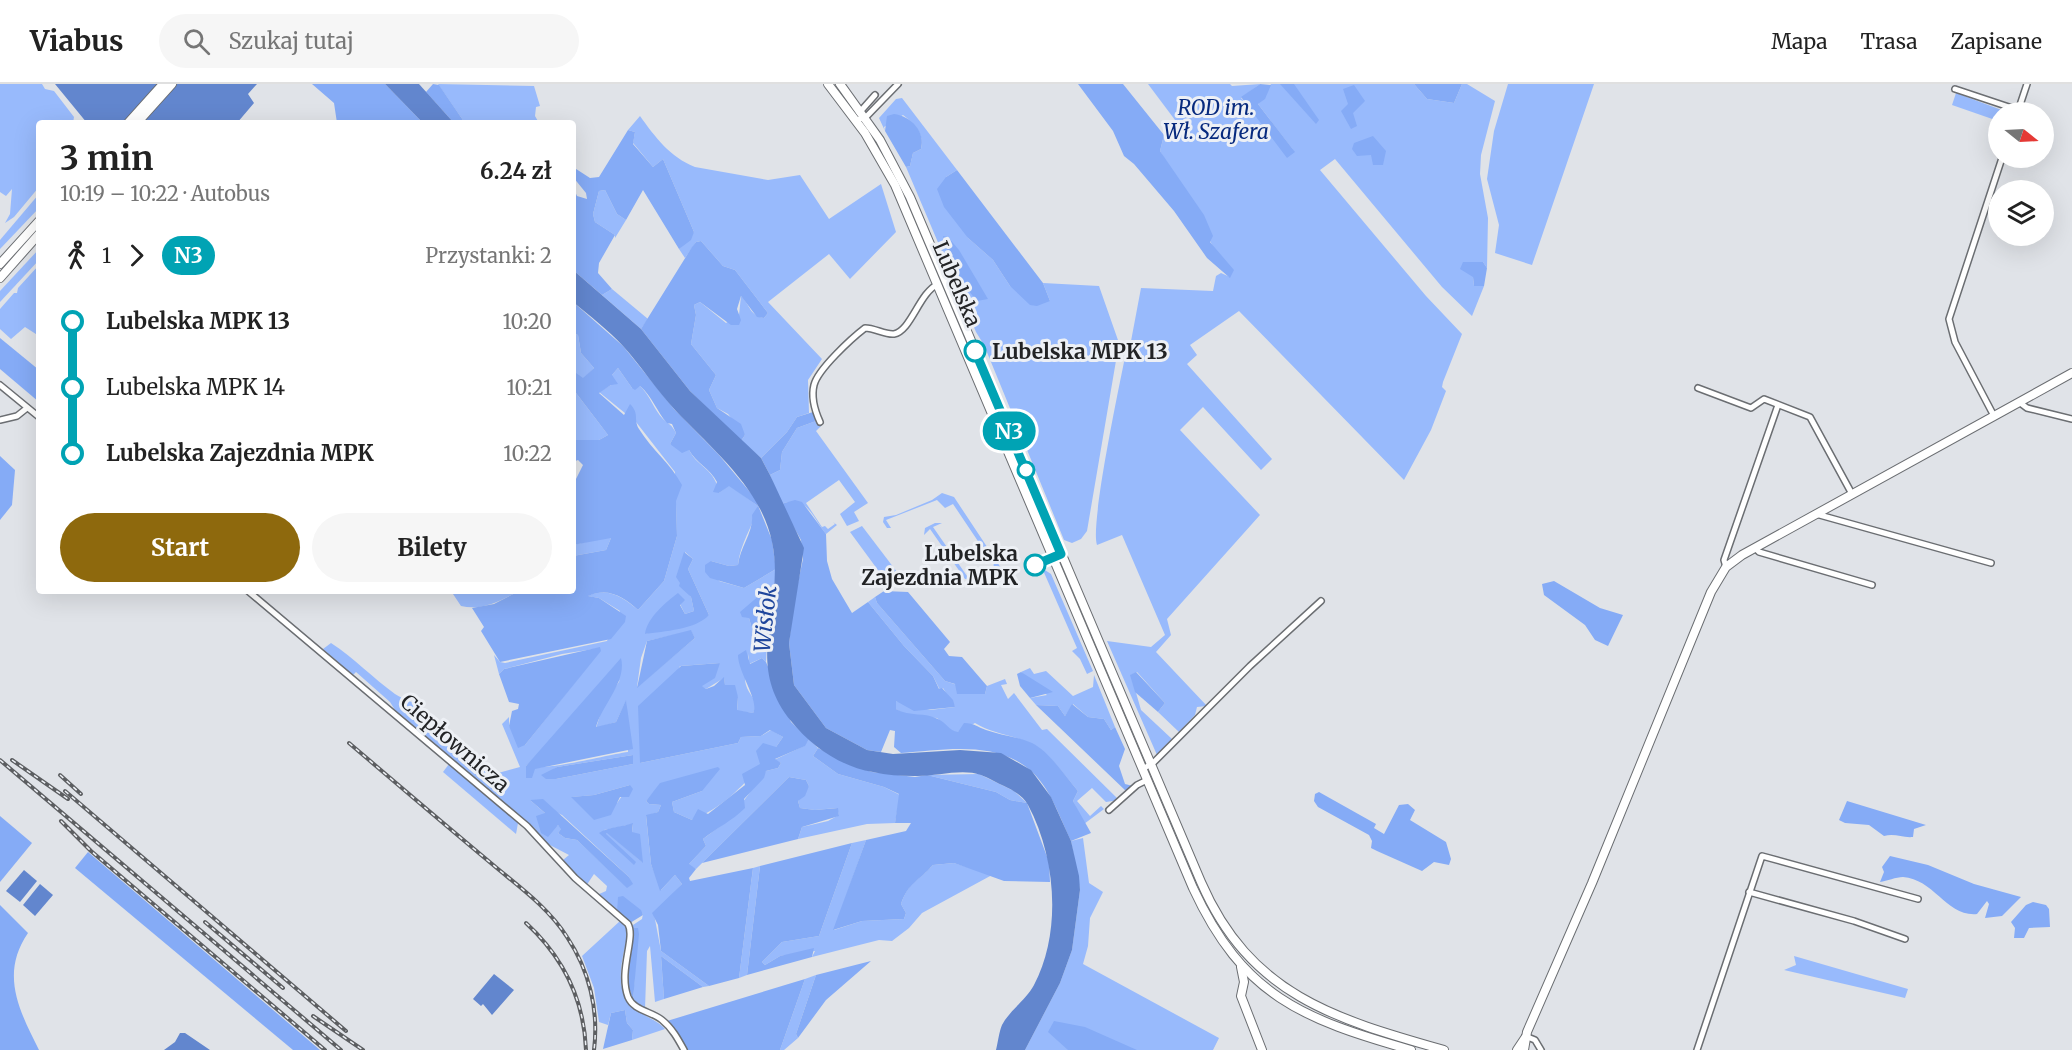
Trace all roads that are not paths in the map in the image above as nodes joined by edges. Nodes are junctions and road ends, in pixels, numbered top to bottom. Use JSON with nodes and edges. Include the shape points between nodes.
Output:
{"nodes":[{"id":1,"x":163,"y":84,"type":"edge"},
{"id":2,"x":172,"y":84,"type":"edge"},
{"id":3,"x":828,"y":84,"type":"edge"},
{"id":4,"x":840,"y":84,"type":"edge"},
{"id":5,"x":898,"y":84,"type":"edge"},
{"id":6,"x":2027,"y":84,"type":"edge"},
{"id":7,"x":1955,"y":90,"type":"dead end"},
{"id":8,"x":875,"y":95,"type":"dead end"},
{"id":9,"x":1991,"y":102,"type":"edge"},
{"id":10,"x":2021,"y":102,"type":"edge"},
{"id":11,"x":860,"y":109,"type":"junction"},
{"id":12,"x":866,"y":117,"type":"junction"},
{"id":13,"x":131,"y":120,"type":"edge"},
{"id":14,"x":140,"y":120,"type":"edge"},
{"id":15,"x":857,"y":120,"type":"junction"},
{"id":16,"x":1999,"y":168,"type":"edge"},
{"id":17,"x":36,"y":224,"type":"edge"},
{"id":18,"x":36,"y":237,"type":"edge"},
{"id":19,"x":0,"y":264,"type":"edge"},
{"id":20,"x":0,"y":278,"type":"edge"},
{"id":21,"x":945,"y":281,"type":"junction"},
{"id":22,"x":937,"y":284,"type":"junction"},
{"id":23,"x":2072,"y":373,"type":"edge"},
{"id":24,"x":0,"y":385,"type":"edge"},
{"id":25,"x":1698,"y":388,"type":"dead end"},
{"id":26,"x":2019,"y":402,"type":"junction"},
{"id":27,"x":1778,"y":405,"type":"junction"},
{"id":28,"x":27,"y":408,"type":"junction"},
{"id":29,"x":36,"y":415,"type":"edge"},
{"id":30,"x":1994,"y":416,"type":"junction"},
{"id":31,"x":2072,"y":419,"type":"edge"},
{"id":32,"x":0,"y":420,"type":"edge"},
{"id":33,"x":820,"y":422,"type":"dead end"},
{"id":34,"x":1852,"y":494,"type":"junction"},
{"id":35,"x":1816,"y":514,"type":"junction"},
{"id":36,"x":1755,"y":548,"type":"junction"},
{"id":37,"x":1991,"y":563,"type":"dead end"},
{"id":38,"x":1726,"y":567,"type":"junction"},
{"id":39,"x":1872,"y":585,"type":"dead end"},
{"id":40,"x":252,"y":594,"type":"edge"},
{"id":41,"x":1321,"y":601,"type":"dead end"},
{"id":42,"x":1151,"y":765,"type":"junction"},
{"id":43,"x":1145,"y":775,"type":"junction"},
{"id":44,"x":1109,"y":810,"type":"dead end"},
{"id":45,"x":1749,"y":892,"type":"junction"},
{"id":46,"x":1918,"y":899,"type":"dead end"},
{"id":47,"x":1905,"y":939,"type":"dead end"},
{"id":48,"x":1240,"y":965,"type":"junction"},
{"id":49,"x":1256,"y":980,"type":"junction"},
{"id":50,"x":1244,"y":982,"type":"junction"},
{"id":51,"x":1317,"y":1007,"type":"junction"},
{"id":52,"x":1312,"y":1018,"type":"junction"},
{"id":53,"x":1526,"y":1036,"type":"junction"},
{"id":54,"x":684,"y":1050,"type":"edge"},
{"id":55,"x":1262,"y":1050,"type":"edge"},
{"id":56,"x":1411,"y":1050,"type":"edge"},
{"id":57,"x":1444,"y":1050,"type":"edge"},
{"id":58,"x":1517,"y":1050,"type":"edge"},
{"id":59,"x":1524,"y":1050,"type":"edge"},
{"id":60,"x":1540,"y":1050,"type":"edge"},
{"id":61,"x":1697,"y":1050,"type":"edge"}],
"edges":[{"from":1,"to":13,"type":"main road"},
{"from":2,"to":14,"type":"main road"},
{"from":3,"to":15,"type":"main road","name":"Lubelska"},
{"from":4,"to":11,"type":"main road","name":"Lubelska"},
{"from":5,"to":12,"type":"street"},
{"from":6,"to":10,"type":"street"},
{"from":7,"to":9,"type":"street"},
{"from":8,"to":11,"type":"street"},
{"from":11,"to":12,"type":"main road","name":"Lubelska"},
{"from":11,"to":15,"type":"street"},
{"from":12,"to":15,"type":"street"},
{"from":12,"to":21,"type":"main road","name":"Lubelska","via":[[898,172]]},
{"from":15,"to":22,"type":"main road","name":"Lubelska","via":[[892,180]]},
{"from":16,"to":30,"type":"street","via":[[1949,319],[1955,342]]},
{"from":17,"to":19,"type":"main road"},
{"from":18,"to":20,"type":"main road"},
{"from":21,"to":22,"type":"street"},
{"from":21,"to":42,"type":"main road","name":"Lubelska"},
{"from":22,"to":33,"type":"street","via":[[927,291],[902,330],[892,334],[865,328],[816,380],[813,395]]},
{"from":22,"to":43,"type":"main road","name":"Lubelska"},
{"from":23,"to":26,"type":"main road"},
{"from":24,"to":28,"type":"street"},
{"from":25,"to":27,"type":"street","via":[[1751,408],[1764,399]]},
{"from":26,"to":30,"type":"main road"},
{"from":26,"to":31,"type":"street","via":[[2023,407]]},
{"from":27,"to":34,"type":"street","via":[[1810,417]]},
{"from":27,"to":38,"type":"street","via":[[1724,560]]},
{"from":28,"to":29,"type":"street"},
{"from":28,"to":32,"type":"street","via":[[17,416]]},
{"from":30,"to":34,"type":"main road"},
{"from":34,"to":35,"type":"main road"},
{"from":35,"to":36,"type":"main road"},
{"from":35,"to":37,"type":"street"},
{"from":36,"to":38,"type":"main road"},
{"from":36,"to":39,"type":"street"},
{"from":38,"to":53,"type":"main road","via":[[1711,592]]},
{"from":40,"to":54,"type":"street","name":"Ciepłownicza","via":[[527,826],[575,878],[628,924],[631,930],[623,970],[628,998],[636,1007],[662,1020]]},
{"from":41,"to":42,"type":"street"},
{"from":42,"to":43,"type":"street"},
{"from":42,"to":51,"type":"main road","name":"Lubelska","via":[[1203,889],[1226,929],[1263,971]]},
{"from":43,"to":44,"type":"street"},
{"from":43,"to":48,"type":"main road","name":"Lubelska","via":[[1204,912]]},
{"from":45,"to":46,"type":"street","via":[[1762,856]]},
{"from":45,"to":47,"type":"street"},
{"from":45,"to":61,"type":"street"},
{"from":48,"to":49,"type":"main road","name":"Lubelska"},
{"from":48,"to":50,"type":"main road"},
{"from":49,"to":50,"type":"main road"},
{"from":49,"to":52,"type":"main road","name":"Lubelska"},
{"from":50,"to":55,"type":"main road","via":[[1241,996]]},
{"from":51,"to":52,"type":"main road","via":[[1321,1013]]},
{"from":51,"to":57,"type":"main road","name":"Lubelska","via":[[1382,1033]]},
{"from":52,"to":56,"type":"main road","name":"Lubelska"},
{"from":53,"to":58,"type":"main road"},
{"from":53,"to":59,"type":"main road"},
{"from":53,"to":60,"type":"street","via":[[1535,1040]]}]}
